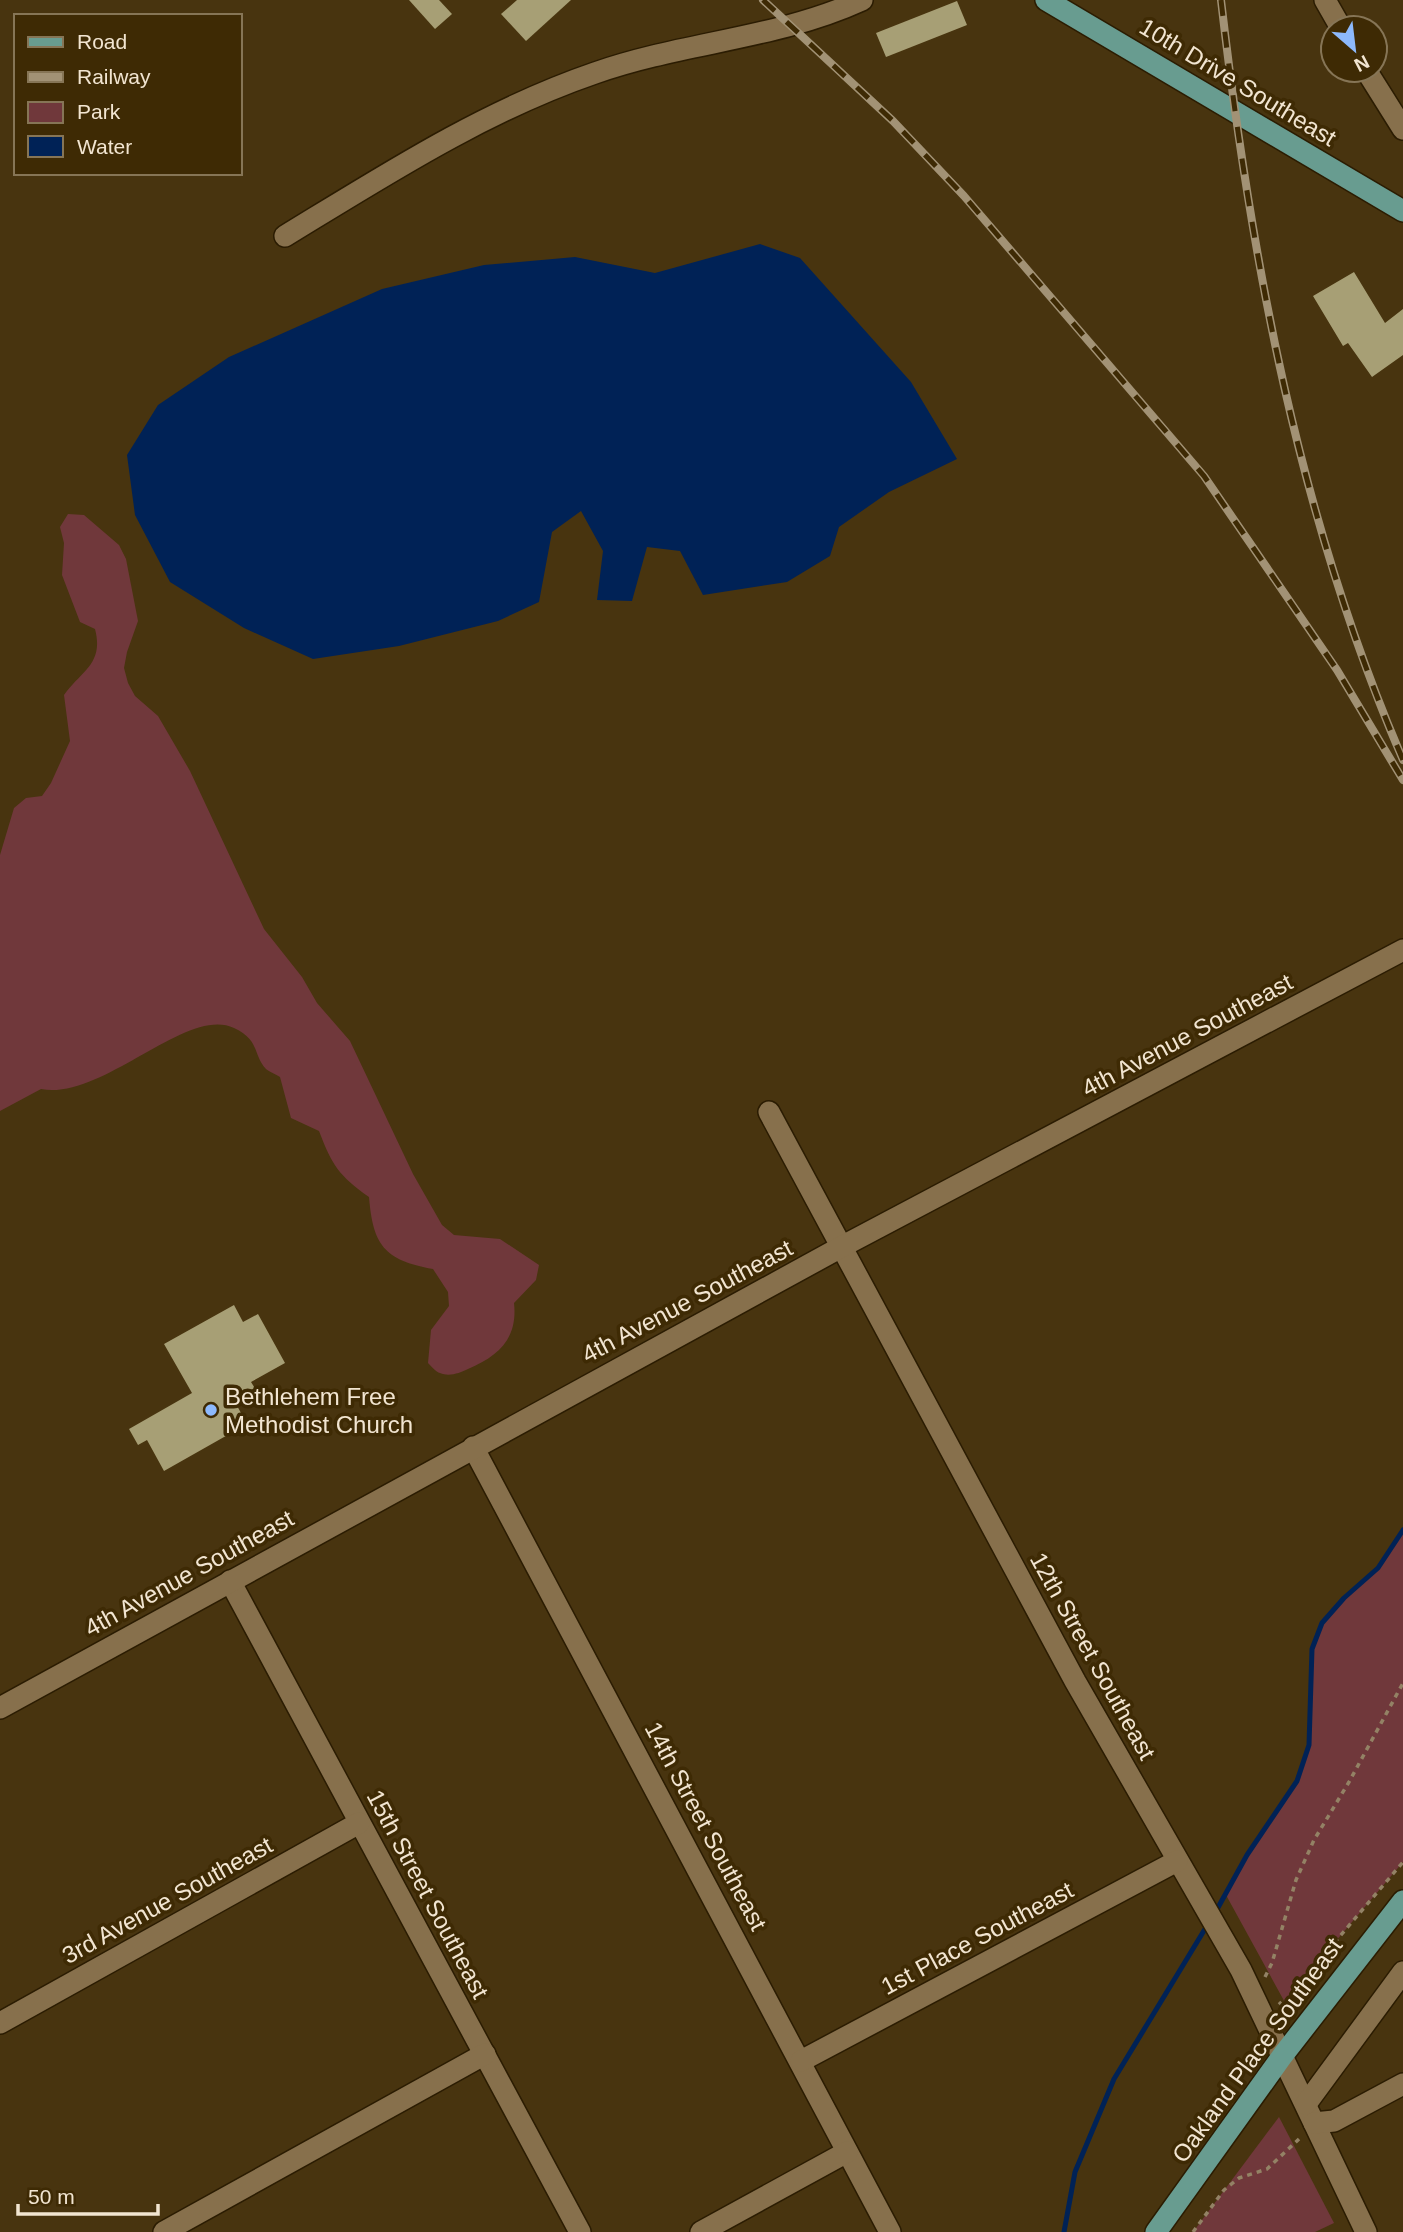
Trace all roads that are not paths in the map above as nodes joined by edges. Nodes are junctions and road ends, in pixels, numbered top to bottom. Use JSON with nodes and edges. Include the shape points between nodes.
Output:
{"nodes":[{"id":1,"x":862,"y":0,"type":"edge"},
{"id":2,"x":1046,"y":0,"type":"edge"},
{"id":3,"x":1375,"y":84,"type":"edge"},
{"id":4,"x":1403,"y":129,"type":"edge"},
{"id":5,"x":1403,"y":211,"type":"edge"},
{"id":6,"x":285,"y":236,"type":"dead end"},
{"id":7,"x":1403,"y":950,"type":"edge"},
{"id":8,"x":769,"y":1112,"type":"dead end"},
{"id":9,"x":843,"y":1247,"type":"junction"},
{"id":10,"x":474,"y":1447,"type":"junction"},
{"id":11,"x":230,"y":1581,"type":"junction"},
{"id":12,"x":0,"y":1708,"type":"edge"},
{"id":13,"x":359,"y":1823,"type":"junction"},
{"id":14,"x":1177,"y":1861,"type":"junction"},
{"id":15,"x":1403,"y":1901,"type":"edge"},
{"id":16,"x":1403,"y":1972,"type":"edge"},
{"id":17,"x":0,"y":2023,"type":"edge"},
{"id":18,"x":485,"y":2054,"type":"junction"},
{"id":19,"x":1283,"y":2055,"type":"junction"},
{"id":20,"x":801,"y":2061,"type":"junction"},
{"id":21,"x":1403,"y":2084,"type":"edge"},
{"id":22,"x":1310,"y":2113,"type":"junction"},
{"id":23,"x":847,"y":2152,"type":"junction"},
{"id":24,"x":1362,"y":2230,"type":"edge"},
{"id":25,"x":164,"y":2232,"type":"edge"},
{"id":26,"x":580,"y":2232,"type":"edge"},
{"id":27,"x":701,"y":2232,"type":"edge"},
{"id":28,"x":890,"y":2232,"type":"edge"},
{"id":29,"x":1156,"y":2232,"type":"edge"}],
"edges":[{"from":1,"to":6,"type":"street","via":[[752,36],[630,62],[546,91],[409,159]]},
{"from":2,"to":5,"type":"main road","name":"10th Drive Southeast"},
{"from":3,"to":4,"type":"street"},
{"from":7,"to":9,"type":"street","name":"4th Avenue Southeast"},
{"from":8,"to":9,"type":"street","name":"12th Street Southeast"},
{"from":9,"to":10,"type":"street","name":"4th Avenue Southeast"},
{"from":9,"to":14,"type":"street","name":"12th Street Southeast","via":[[1075,1681]]},
{"from":10,"to":11,"type":"street","name":"4th Avenue Southeast"},
{"from":10,"to":20,"type":"street","name":"14th Street Southeast"},
{"from":11,"to":12,"type":"street","name":"4th Avenue Southeast"},
{"from":11,"to":13,"type":"street","name":"15th Street Southeast"},
{"from":13,"to":17,"type":"street","name":"3rd Avenue Southeast"},
{"from":13,"to":18,"type":"street","name":"15th Street Southeast"},
{"from":14,"to":19,"type":"street","name":"12th Street Southeast","via":[[1241,1970]]},
{"from":14,"to":20,"type":"street","name":"1st Place Southeast"},
{"from":15,"to":19,"type":"main road","name":"Oakland Place Southeast"},
{"from":16,"to":22,"type":"street"},
{"from":18,"to":25,"type":"street"},
{"from":18,"to":26,"type":"street","name":"15th Street Southeast"},
{"from":19,"to":22,"type":"street","name":"12th Street Southeast"},
{"from":19,"to":29,"type":"main road","name":"Oakland Place Southeast"},
{"from":20,"to":23,"type":"street","name":"14th Street Southeast"},
{"from":21,"to":22,"type":"street","via":[[1334,2120]]},
{"from":22,"to":24,"type":"street","name":"12th Street Southeast"},
{"from":23,"to":27,"type":"street"},
{"from":23,"to":28,"type":"street","name":"14th Street Southeast"}]}
